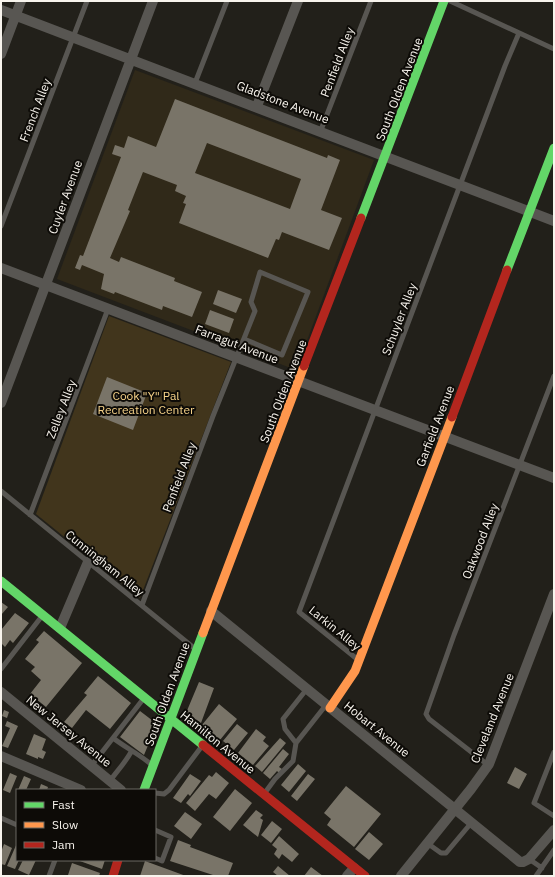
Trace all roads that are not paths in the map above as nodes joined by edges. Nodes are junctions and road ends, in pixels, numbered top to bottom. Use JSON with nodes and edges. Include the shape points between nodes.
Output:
{"nodes":[{"id":1,"x":21,"y":1,"type":"edge"},
{"id":2,"x":87,"y":1,"type":"edge"},
{"id":3,"x":153,"y":1,"type":"edge"},
{"id":4,"x":227,"y":1,"type":"edge"},
{"id":5,"x":298,"y":1,"type":"edge"},
{"id":6,"x":371,"y":1,"type":"edge"},
{"id":7,"x":444,"y":1,"type":"edge"},
{"id":8,"x":450,"y":1,"type":"edge"},
{"id":9,"x":1,"y":10,"type":"edge"},
{"id":10,"x":15,"y":15,"type":"junction"},
{"id":11,"x":519,"y":33,"type":"junction"},
{"id":12,"x":73,"y":37,"type":"junction"},
{"id":13,"x":554,"y":49,"type":"edge"},
{"id":14,"x":1,"y":54,"type":"edge"},
{"id":15,"x":131,"y":59,"type":"junction"},
{"id":16,"x":195,"y":83,"type":"junction"},
{"id":17,"x":257,"y":106,"type":"junction"},
{"id":18,"x":321,"y":130,"type":"junction"},
{"id":19,"x":554,"y":148,"type":"edge"},
{"id":20,"x":387,"y":156,"type":"junction"},
{"id":21,"x":461,"y":184,"type":"junction"},
{"id":22,"x":530,"y":211,"type":"junction"},
{"id":23,"x":554,"y":221,"type":"edge"},
{"id":24,"x":1,"y":226,"type":"edge"},
{"id":25,"x":1,"y":268,"type":"edge"},
{"id":26,"x":46,"y":285,"type":"junction"},
{"id":27,"x":108,"y":309,"type":"junction"},
{"id":28,"x":244,"y":339,"type":"junction"},
{"id":29,"x":236,"y":357,"type":"junction"},
{"id":30,"x":554,"y":376,"type":"edge"},
{"id":31,"x":299,"y":382,"type":"junction"},
{"id":32,"x":1,"y":403,"type":"edge"},
{"id":33,"x":374,"y":409,"type":"junction"},
{"id":34,"x":444,"y":436,"type":"junction"},
{"id":35,"x":520,"y":464,"type":"junction"},
{"id":36,"x":554,"y":478,"type":"edge"},
{"id":37,"x":1,"y":491,"type":"edge"},
{"id":38,"x":30,"y":515,"type":"junction"},
{"id":39,"x":88,"y":562,"type":"junction"},
{"id":40,"x":1,"y":582,"type":"edge"},
{"id":41,"x":554,"y":594,"type":"edge"},
{"id":42,"x":142,"y":605,"type":"junction"},
{"id":43,"x":211,"y":611,"type":"junction"},
{"id":44,"x":298,"y":612,"type":"joint"},
{"id":45,"x":42,"y":615,"type":"junction"},
{"id":46,"x":60,"y":628,"type":"junction"},
{"id":47,"x":196,"y":650,"type":"junction"},
{"id":48,"x":359,"y":660,"type":"junction"},
{"id":49,"x":1,"y":668,"type":"edge"},
{"id":50,"x":306,"y":690,"type":"junction"},
{"id":51,"x":1,"y":692,"type":"edge"},
{"id":52,"x":145,"y":698,"type":"junction"},
{"id":53,"x":328,"y":706,"type":"junction"},
{"id":54,"x":171,"y":719,"type":"junction"},
{"id":55,"x":113,"y":738,"type":"junction"},
{"id":56,"x":296,"y":743,"type":"junction"},
{"id":57,"x":203,"y":745,"type":"junction"},
{"id":58,"x":131,"y":752,"type":"junction"},
{"id":59,"x":554,"y":752,"type":"edge"},
{"id":60,"x":1,"y":756,"type":"edge"},
{"id":61,"x":92,"y":765,"type":"junction"},
{"id":62,"x":153,"y":765,"type":"junction"},
{"id":63,"x":488,"y":765,"type":"junction"},
{"id":64,"x":109,"y":780,"type":"junction"},
{"id":65,"x":79,"y":789,"type":"edge"},
{"id":66,"x":106,"y":789,"type":"edge"},
{"id":67,"x":120,"y":789,"type":"edge"},
{"id":68,"x":145,"y":789,"type":"edge"},
{"id":69,"x":156,"y":793,"type":"edge"},
{"id":70,"x":264,"y":794,"type":"junction"},
{"id":71,"x":456,"y":808,"type":"junction"},
{"id":72,"x":554,"y":816,"type":"edge"},
{"id":73,"x":1,"y":818,"type":"edge"},
{"id":74,"x":472,"y":822,"type":"junction"},
{"id":75,"x":16,"y":825,"type":"edge"},
{"id":76,"x":156,"y":830,"type":"edge"},
{"id":77,"x":554,"y":830,"type":"edge"},
{"id":78,"x":427,"y":843,"type":"junction"},
{"id":79,"x":554,"y":850,"type":"edge"},
{"id":80,"x":156,"y":858,"type":"edge"},
{"id":81,"x":529,"y":859,"type":"junction"},
{"id":82,"x":55,"y":861,"type":"edge"},
{"id":83,"x":118,"y":861,"type":"edge"},
{"id":84,"x":354,"y":868,"type":"junction"},
{"id":85,"x":542,"y":868,"type":"junction"},
{"id":86,"x":49,"y":876,"type":"edge"},
{"id":87,"x":112,"y":876,"type":"edge"},
{"id":88,"x":347,"y":876,"type":"edge"},
{"id":89,"x":365,"y":876,"type":"edge"},
{"id":90,"x":401,"y":876,"type":"edge"},
{"id":91,"x":536,"y":876,"type":"edge"}],
"edges":[{"from":1,"to":10,"type":"street"},
{"from":2,"to":12,"type":"lane","name":"French Alley"},
{"from":3,"to":15,"type":"street","name":"Cuyler Avenue"},
{"from":4,"to":16,"type":"lane"},
{"from":5,"to":17,"type":"street"},
{"from":6,"to":18,"type":"lane","name":"Penfield Alley"},
{"from":7,"to":20,"type":"main road","name":"South Olden Avenue"},
{"from":8,"to":11,"type":"lane"},
{"from":9,"to":10,"type":"street","name":"Gladstone Avenue"},
{"from":10,"to":12,"type":"street","name":"Gladstone Avenue"},
{"from":10,"to":14,"type":"street"},
{"from":11,"to":13,"type":"lane"},
{"from":11,"to":21,"type":"lane","name":"Schuyler Alley"},
{"from":12,"to":15,"type":"street","name":"Gladstone Avenue"},
{"from":12,"to":24,"type":"lane","name":"French Alley"},
{"from":15,"to":16,"type":"street","name":"Gladstone Avenue"},
{"from":15,"to":26,"type":"street","name":"Cuyler Avenue"},
{"from":16,"to":17,"type":"street","name":"Gladstone Avenue"},
{"from":17,"to":18,"type":"street","name":"Gladstone Avenue"},
{"from":18,"to":20,"type":"street","name":"Gladstone Avenue"},
{"from":19,"to":22,"type":"main road","name":"Garfield Avenue"},
{"from":20,"to":21,"type":"street","name":"Gladstone Avenue"},
{"from":20,"to":31,"type":"main road","name":"South Olden Avenue"},
{"from":21,"to":22,"type":"street","name":"Gladstone Avenue"},
{"from":21,"to":33,"type":"lane","name":"Schuyler Alley"},
{"from":22,"to":23,"type":"street","name":"Gladstone Avenue"},
{"from":22,"to":34,"type":"main road","name":"Garfield Avenue"},
{"from":25,"to":26,"type":"street","name":"Farragut Avenue"},
{"from":26,"to":27,"type":"street","name":"Farragut Avenue"},
{"from":26,"to":32,"type":"street","name":"Cuyler Avenue"},
{"from":27,"to":29,"type":"street","name":"Farragut Avenue"},
{"from":27,"to":38,"type":"lane","name":"Zelley Alley"},
{"from":28,"to":28,"type":"lane","name":"Penfield Alley","via":[[255,310],[251,302],[260,272],[308,292],[282,355]]},
{"from":28,"to":29,"type":"lane","name":"Penfield Alley"},
{"from":29,"to":31,"type":"street","name":"Farragut Avenue"},
{"from":29,"to":42,"type":"lane","name":"Penfield Alley"},
{"from":30,"to":35,"type":"lane","name":"Oakwood Alley"},
{"from":31,"to":33,"type":"street","name":"Farragut Avenue"},
{"from":31,"to":43,"type":"main road","name":"South Olden Avenue"},
{"from":33,"to":34,"type":"street","name":"Farragut Avenue"},
{"from":33,"to":44,"type":"lane","name":"Schuyler Alley"},
{"from":34,"to":35,"type":"street","name":"Farragut Avenue"},
{"from":34,"to":48,"type":"main road","name":"Garfield Avenue"},
{"from":35,"to":36,"type":"street","name":"Farragut Avenue"},
{"from":35,"to":63,"type":"lane","name":"Oakwood Alley","via":[[426,714]]},
{"from":37,"to":38,"type":"lane","name":"Cunningham Alley"},
{"from":38,"to":39,"type":"lane","name":"Cunningham Alley"},
{"from":39,"to":42,"type":"lane","name":"Cunningham Alley"},
{"from":39,"to":46,"type":"street"},
{"from":40,"to":45,"type":"main road","name":"Hamilton Avenue"},
{"from":41,"to":63,"type":"street","name":"Cleveland Avenue"},
{"from":42,"to":47,"type":"lane","name":"Cunningham Alley"},
{"from":43,"to":47,"type":"main road","name":"South Olden Avenue"},
{"from":43,"to":50,"type":"street","name":"Hobart Avenue"},
{"from":44,"to":48,"type":"lane","name":"Larkin Alley"},
{"from":45,"to":46,"type":"main road","name":"Hamilton Avenue"},
{"from":45,"to":49,"type":"lane"},
{"from":46,"to":52,"type":"main road","name":"Hamilton Avenue"},
{"from":47,"to":54,"type":"main road","name":"South Olden Avenue"},
{"from":48,"to":53,"type":"main road","name":"Garfield Avenue","via":[[349,682]]},
{"from":50,"to":53,"type":"street","name":"Hobart Avenue"},
{"from":50,"to":56,"type":"lane","via":[[283,719],[285,729]]},
{"from":51,"to":61,"type":"street","name":"New Jersey Avenue"},
{"from":52,"to":54,"type":"main road","name":"Hamilton Avenue"},
{"from":52,"to":55,"type":"lane"},
{"from":53,"to":56,"type":"lane"},
{"from":53,"to":71,"type":"street","name":"Hobart Avenue"},
{"from":54,"to":57,"type":"main road","name":"Hamilton Avenue"},
{"from":54,"to":62,"type":"main road","name":"South Olden Avenue"},
{"from":55,"to":58,"type":"lane"},
{"from":55,"to":61,"type":"lane"},
{"from":56,"to":70,"type":"lane","via":[[293,761]]},
{"from":57,"to":69,"type":"lane","via":[[169,790],[164,794]]},
{"from":57,"to":70,"type":"main road","name":"Hamilton Avenue"},
{"from":58,"to":62,"type":"lane","via":[[136,752]]},
{"from":58,"to":64,"type":"lane","via":[[121,768]]},
{"from":59,"to":72,"type":"lane","via":[[534,803]]},
{"from":60,"to":65,"type":"street"},
{"from":61,"to":64,"type":"street","name":"New Jersey Avenue"},
{"from":62,"to":68,"type":"main road","name":"South Olden Avenue"},
{"from":63,"to":71,"type":"street","name":"Cleveland Avenue"},
{"from":64,"to":66,"type":"street"},
{"from":64,"to":67,"type":"street","name":"New Jersey Avenue"},
{"from":70,"to":84,"type":"main road","name":"Hamilton Avenue"},
{"from":71,"to":74,"type":"street","name":"Hobart Avenue"},
{"from":71,"to":78,"type":"street","name":"Cleveland Avenue"},
{"from":73,"to":75,"type":"lane"},
{"from":74,"to":78,"type":"lane","via":[[446,853],[441,853]]},
{"from":74,"to":81,"type":"street","name":"Hobart Avenue","via":[[520,862]]},
{"from":76,"to":80,"type":"lane","via":[[171,837],[162,861]]},
{"from":77,"to":81,"type":"street"},
{"from":78,"to":90,"type":"street","name":"Cleveland Avenue"},
{"from":79,"to":85,"type":"lane"},
{"from":81,"to":85,"type":"lane"},
{"from":82,"to":86,"type":"lane"},
{"from":83,"to":87,"type":"main road"},
{"from":84,"to":88,"type":"street"},
{"from":84,"to":89,"type":"main road","name":"Hamilton Avenue"},
{"from":85,"to":91,"type":"lane"}]}
